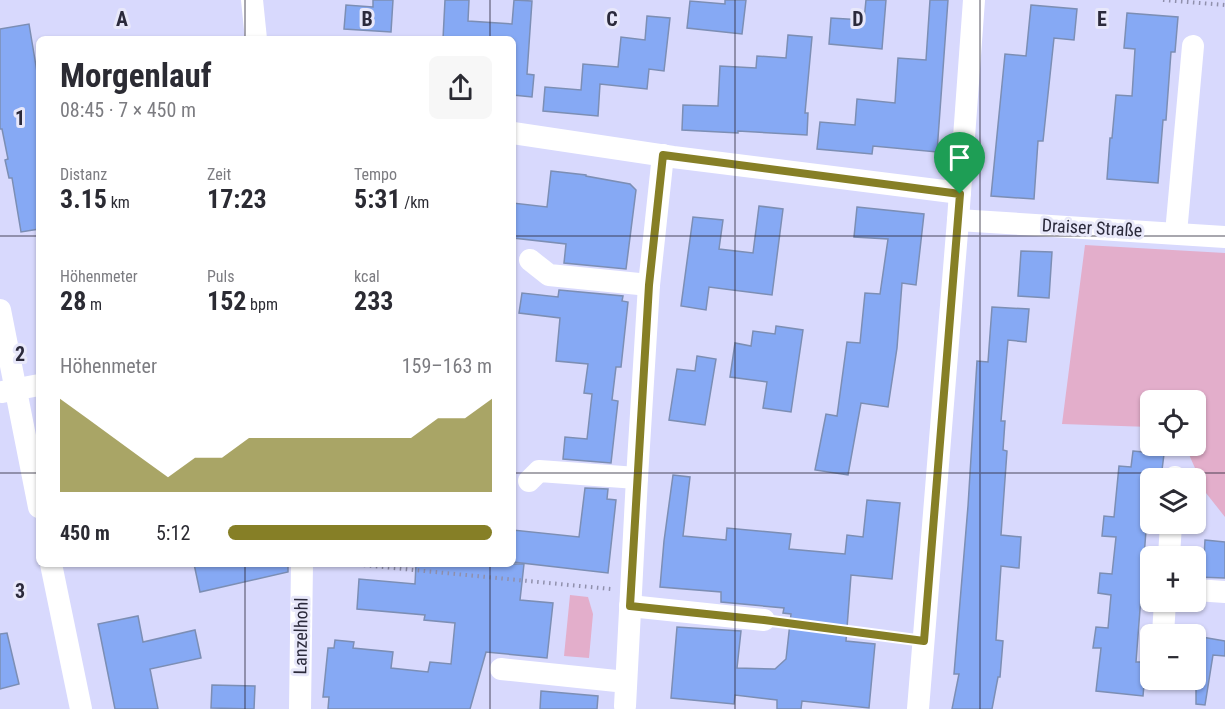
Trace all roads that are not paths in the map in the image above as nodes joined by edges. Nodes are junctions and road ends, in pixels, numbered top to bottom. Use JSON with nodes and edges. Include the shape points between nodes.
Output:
{"nodes":[{"id":1,"x":252,"y":0,"type":"edge"},
{"id":2,"x":974,"y":0,"type":"edge"},
{"id":3,"x":256,"y":36,"type":"edge"},
{"id":4,"x":1193,"y":46,"type":"dead end"},
{"id":5,"x":516,"y":133,"type":"edge"},
{"id":6,"x":663,"y":155,"type":"junction"},
{"id":7,"x":960,"y":194,"type":"junction"},
{"id":8,"x":958,"y":220,"type":"junction"},
{"id":9,"x":1176,"y":233,"type":"junction"},
{"id":10,"x":1225,"y":237,"type":"edge"},
{"id":11,"x":530,"y":260,"type":"dead end"},
{"id":12,"x":649,"y":285,"type":"junction"},
{"id":13,"x":0,"y":310,"type":"edge"},
{"id":14,"x":36,"y":386,"type":"edge"},
{"id":15,"x":7,"y":391,"type":"edge"},
{"id":16,"x":637,"y":478,"type":"junction"},
{"id":17,"x":529,"y":481,"type":"dead end"},
{"id":18,"x":36,"y":496,"type":"edge"},
{"id":19,"x":52,"y":567,"type":"edge"},
{"id":20,"x":302,"y":567,"type":"edge"},
{"id":21,"x":1206,"y":591,"type":"edge"},
{"id":22,"x":1225,"y":592,"type":"edge"},
{"id":23,"x":630,"y":606,"type":"junction"},
{"id":24,"x":764,"y":620,"type":"road end"},
{"id":25,"x":501,"y":669,"type":"dead end"},
{"id":26,"x":626,"y":682,"type":"junction"},
{"id":27,"x":625,"y":706,"type":"dead end"},
{"id":28,"x":81,"y":709,"type":"edge"},
{"id":29,"x":300,"y":709,"type":"edge"},
{"id":30,"x":918,"y":709,"type":"edge"}],
"edges":[{"from":1,"to":3,"type":"street"},
{"from":2,"to":7,"type":"street"},
{"from":4,"to":9,"type":"street"},
{"from":5,"to":6,"type":"street"},
{"from":6,"to":7,"type":"street"},
{"from":6,"to":12,"type":"street"},
{"from":7,"to":8,"type":"street"},
{"from":8,"to":9,"type":"street","name":"Draiser Straße"},
{"from":8,"to":30,"type":"street"},
{"from":9,"to":10,"type":"street","name":"Draiser Straße"},
{"from":11,"to":12,"type":"street","via":[[549,275]]},
{"from":12,"to":16,"type":"street"},
{"from":13,"to":15,"type":"street"},
{"from":14,"to":15,"type":"street"},
{"from":15,"to":18,"type":"street"},
{"from":16,"to":17,"type":"street","via":[[539,471]]},
{"from":16,"to":23,"type":"street"},
{"from":19,"to":28,"type":"street"},
{"from":20,"to":29,"type":"street","name":"Lanzelhohl"},
{"from":21,"to":22,"type":"street"},
{"from":23,"to":24,"type":"street"},
{"from":23,"to":26,"type":"street"},
{"from":25,"to":26,"type":"street"},
{"from":26,"to":27,"type":"street"}]}
